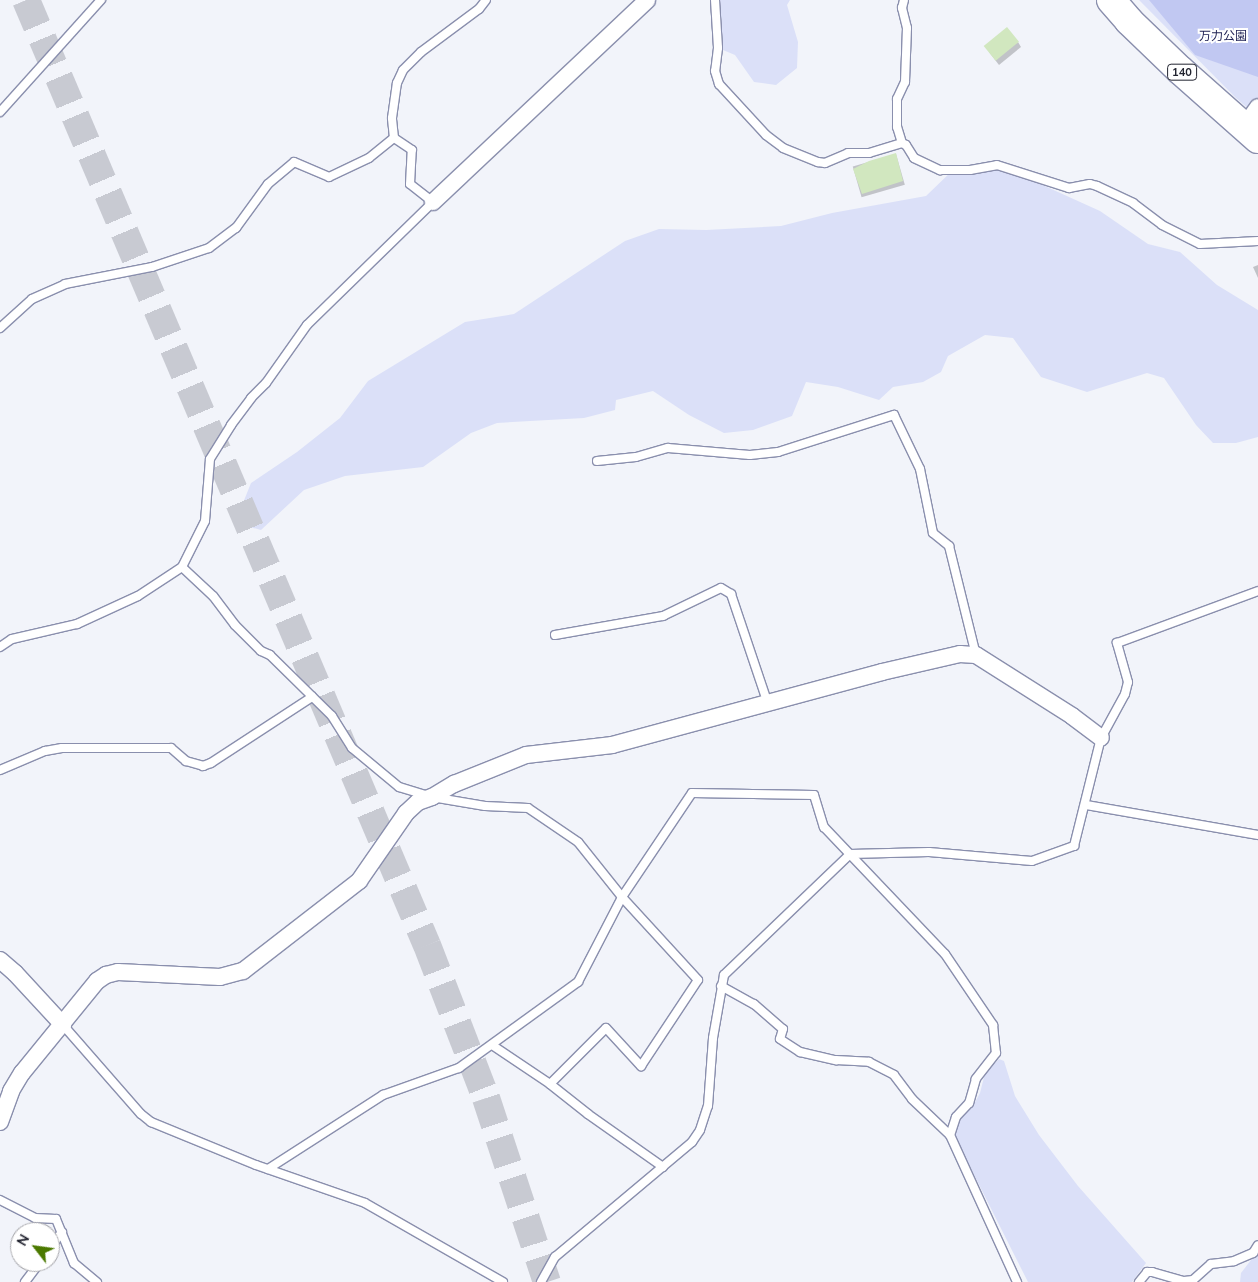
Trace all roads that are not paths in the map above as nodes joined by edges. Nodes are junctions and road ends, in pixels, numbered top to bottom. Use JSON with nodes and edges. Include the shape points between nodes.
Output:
{"nodes":[{"id":1,"x":101,"y":0,"type":"edge"},
{"id":2,"x":486,"y":0,"type":"edge"},
{"id":3,"x":647,"y":0,"type":"edge"},
{"id":4,"x":715,"y":0,"type":"edge"},
{"id":5,"x":904,"y":0,"type":"edge"},
{"id":6,"x":1111,"y":0,"type":"edge"},
{"id":7,"x":0,"y":112,"type":"edge"},
{"id":8,"x":1254,"y":124,"type":"edge"},
{"id":9,"x":394,"y":138,"type":"junction"},
{"id":10,"x":904,"y":144,"type":"junction"},
{"id":11,"x":434,"y":202,"type":"junction"},
{"id":12,"x":1258,"y":241,"type":"edge"},
{"id":13,"x":0,"y":328,"type":"edge"},
{"id":14,"x":598,"y":460,"type":"dead end"},
{"id":15,"x":182,"y":567,"type":"junction"},
{"id":16,"x":1258,"y":591,"type":"edge"},
{"id":17,"x":555,"y":635,"type":"dead end"},
{"id":18,"x":0,"y":646,"type":"edge"},
{"id":19,"x":976,"y":655,"type":"junction"},
{"id":20,"x":312,"y":697,"type":"junction"},
{"id":21,"x":768,"y":704,"type":"junction"},
{"id":22,"x":1101,"y":738,"type":"junction"},
{"id":23,"x":0,"y":770,"type":"edge"},
{"id":24,"x":432,"y":797,"type":"junction"},
{"id":25,"x":1086,"y":805,"type":"junction"},
{"id":26,"x":1258,"y":835,"type":"edge"},
{"id":27,"x":850,"y":854,"type":"junction"},
{"id":28,"x":622,"y":897,"type":"junction"},
{"id":29,"x":0,"y":960,"type":"edge"},
{"id":30,"x":721,"y":986,"type":"junction"},
{"id":31,"x":63,"y":1025,"type":"junction"},
{"id":32,"x":492,"y":1045,"type":"junction"},
{"id":33,"x":550,"y":1084,"type":"junction"},
{"id":34,"x":0,"y":1122,"type":"edge"},
{"id":35,"x":950,"y":1135,"type":"junction"},
{"id":36,"x":663,"y":1167,"type":"junction"},
{"id":37,"x":268,"y":1169,"type":"junction"},
{"id":38,"x":0,"y":1200,"type":"edge"},
{"id":39,"x":62,"y":1232,"type":"junction"},
{"id":40,"x":60,"y":1235,"type":"edge"},
{"id":41,"x":1258,"y":1245,"type":"edge"},
{"id":42,"x":96,"y":1282,"type":"edge"},
{"id":43,"x":503,"y":1282,"type":"edge"},
{"id":44,"x":541,"y":1282,"type":"edge"},
{"id":45,"x":1017,"y":1282,"type":"edge"},
{"id":46,"x":1139,"y":1282,"type":"edge"}],
"edges":[{"from":1,"to":7,"type":"lane"},
{"from":2,"to":9,"type":"lane","via":[[403,70],[397,83],[392,118]]},
{"from":3,"to":11,"type":"street"},
{"from":4,"to":10,"type":"lane","via":[[718,48],[714,71],[719,84],[777,144],[826,163],[848,153],[869,153]]},
{"from":5,"to":10,"type":"lane","via":[[902,8],[907,28],[905,82],[897,99],[897,127]]},
{"from":6,"to":8,"type":"highway","number":"140","via":[[1180,70]]},
{"from":9,"to":11,"type":"lane","via":[[412,150],[410,184]]},
{"from":9,"to":13,"type":"lane","via":[[369,158],[329,177],[294,162],[268,184],[236,228],[208,248],[152,267],[65,284],[32,299]]},
{"from":10,"to":12,"type":"lane","via":[[914,158],[940,170],[970,170],[997,165],[1069,188],[1090,184],[1133,202],[1162,226],[1200,244]]},
{"from":11,"to":15,"type":"lane","via":[[307,325],[231,425],[210,459],[205,521]]},
{"from":14,"to":19,"type":"lane","via":[[636,457],[668,448],[750,455],[778,452],[894,415],[920,469],[933,533],[949,546]]},
{"from":15,"to":18,"type":"lane","via":[[138,596],[77,624],[12,639]]},
{"from":15,"to":20,"type":"lane","via":[[213,596],[235,625]]},
{"from":16,"to":22,"type":"lane","via":[[1117,643],[1128,682],[1125,694]]},
{"from":17,"to":21,"type":"lane","via":[[663,616],[722,588],[731,594]]},
{"from":19,"to":21,"type":"street","via":[[951,656]]},
{"from":19,"to":22,"type":"street"},
{"from":20,"to":23,"type":"lane","via":[[203,766],[186,761],[171,748],[62,748],[45,751]]},
{"from":20,"to":24,"type":"lane","via":[[332,716],[352,748],[399,787]]},
{"from":21,"to":24,"type":"street","via":[[612,746],[526,755],[454,784]]},
{"from":22,"to":25,"type":"lane"},
{"from":24,"to":28,"type":"lane","via":[[485,806],[528,808],[578,842]]},
{"from":24,"to":31,"type":"street","via":[[418,802],[406,813],[359,881],[243,971],[220,977],[118,972],[106,975],[97,981]]},
{"from":25,"to":26,"type":"lane"},
{"from":25,"to":27,"type":"lane","via":[[1074,846],[1032,861],[929,852]]},
{"from":27,"to":28,"type":"lane","via":[[824,827],[814,795],[692,793]]},
{"from":27,"to":30,"type":"lane","via":[[724,975]]},
{"from":27,"to":35,"type":"lane","via":[[945,954],[993,1025],[996,1053],[976,1079],[969,1104],[956,1117]]},
{"from":28,"to":32,"type":"lane","via":[[578,982]]},
{"from":28,"to":33,"type":"lane","via":[[698,980],[641,1066],[606,1028]]},
{"from":29,"to":31,"type":"street"},
{"from":30,"to":35,"type":"lane","via":[[754,1004],[783,1029],[780,1039],[800,1052],[836,1060],[869,1062],[894,1075],[912,1099]]},
{"from":30,"to":36,"type":"lane","via":[[708,1106],[692,1142]]},
{"from":31,"to":34,"type":"street","via":[[22,1073],[11,1090]]},
{"from":31,"to":37,"type":"lane","via":[[151,1122]]},
{"from":32,"to":33,"type":"lane"},
{"from":32,"to":37,"type":"lane","via":[[459,1068],[383,1095]]},
{"from":33,"to":36,"type":"lane"},
{"from":35,"to":45,"type":"lane"},
{"from":36,"to":44,"type":"lane","via":[[555,1257]]},
{"from":37,"to":43,"type":"lane","via":[[365,1203]]},
{"from":38,"to":39,"type":"lane","via":[[35,1218],[56,1219]]},
{"from":39,"to":40,"type":"lane"},
{"from":39,"to":42,"type":"lane","via":[[74,1262]]},
{"from":41,"to":46,"type":"lane","via":[[1253,1254],[1211,1264],[1193,1280],[1184,1281],[1147,1272]]}]}
